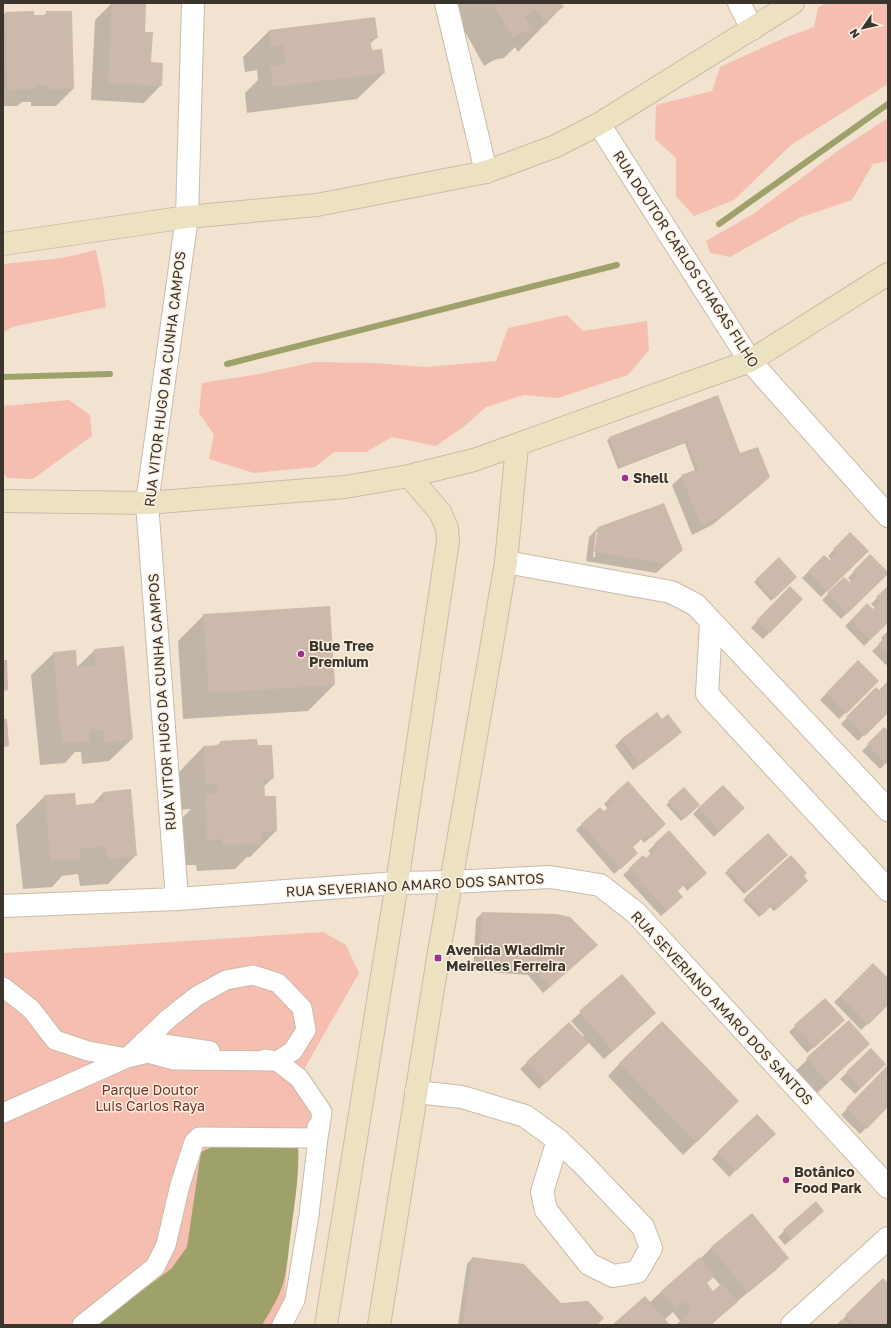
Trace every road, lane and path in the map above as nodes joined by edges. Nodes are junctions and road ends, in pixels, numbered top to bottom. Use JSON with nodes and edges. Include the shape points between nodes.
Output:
{"nodes":[{"id":1,"x":193,"y":3,"type":"edge"},
{"id":2,"x":446,"y":3,"type":"edge"},
{"id":3,"x":739,"y":3,"type":"edge"},
{"id":4,"x":792,"y":3,"type":"edge"},
{"id":5,"x":752,"y":29,"type":"junction"},
{"id":6,"x":599,"y":124,"type":"junction"},
{"id":7,"x":486,"y":172,"type":"junction"},
{"id":8,"x":187,"y":217,"type":"junction"},
{"id":9,"x":3,"y":244,"type":"edge"},
{"id":10,"x":888,"y":274,"type":"edge"},
{"id":11,"x":750,"y":361,"type":"junction"},
{"id":12,"x":517,"y":446,"type":"junction"},
{"id":13,"x":409,"y":476,"type":"junction"},
{"id":14,"x":3,"y":502,"type":"edge"},
{"id":15,"x":147,"y":503,"type":"junction"},
{"id":16,"x":888,"y":516,"type":"edge"},
{"id":17,"x":506,"y":562,"type":"junction"},
{"id":18,"x":711,"y":622,"type":"junction"},
{"id":19,"x":888,"y":810,"type":"edge"},
{"id":20,"x":397,"y":882,"type":"junction"},
{"id":21,"x":451,"y":882,"type":"junction"},
{"id":22,"x":888,"y":890,"type":"edge"},
{"id":23,"x":176,"y":899,"type":"junction"},
{"id":24,"x":3,"y":906,"type":"edge"},
{"id":25,"x":3,"y":987,"type":"edge"},
{"id":26,"x":144,"y":1041,"type":"junction"},
{"id":27,"x":127,"y":1058,"type":"junction"},
{"id":28,"x":277,"y":1061,"type":"junction"},
{"id":29,"x":416,"y":1092,"type":"junction"},
{"id":30,"x":3,"y":1113,"type":"edge"},
{"id":31,"x":318,"y":1138,"type":"junction"},
{"id":32,"x":558,"y":1140,"type":"junction"},
{"id":33,"x":888,"y":1187,"type":"edge"},
{"id":34,"x":888,"y":1238,"type":"edge"},
{"id":35,"x":82,"y":1325,"type":"edge"},
{"id":36,"x":282,"y":1325,"type":"edge"},
{"id":37,"x":326,"y":1325,"type":"edge"},
{"id":38,"x":380,"y":1325,"type":"edge"},
{"id":39,"x":792,"y":1325,"type":"edge"}],
"edges":[{"from":1,"to":8,"type":"street","name":"RUA VITOR HUGO DA CUNHA CAMPOS"},
{"from":2,"to":7,"type":"street"},
{"from":3,"to":5,"type":"street"},
{"from":4,"to":5,"type":"main road"},
{"from":5,"to":6,"type":"main road"},
{"from":6,"to":7,"type":"main road","via":[[556,146]]},
{"from":6,"to":11,"type":"street","name":"RUA DOUTOR CARLOS CHAGAS FILHO"},
{"from":7,"to":8,"type":"main road","via":[[316,205]]},
{"from":8,"to":9,"type":"main road"},
{"from":8,"to":15,"type":"street","name":"RUA VITOR HUGO DA CUNHA CAMPOS"},
{"from":10,"to":11,"type":"main road"},
{"from":11,"to":12,"type":"main road"},
{"from":11,"to":16,"type":"street","name":"RUA DOUTOR CARLOS CHAGAS FILHO"},
{"from":12,"to":13,"type":"main road"},
{"from":12,"to":17,"type":"main road"},
{"from":13,"to":15,"type":"main road","via":[[345,487]]},
{"from":13,"to":20,"type":"main road","via":[[440,512],[448,528],[448,541]]},
{"from":14,"to":15,"type":"main road"},
{"from":15,"to":23,"type":"street","name":"RUA VITOR HUGO DA CUNHA CAMPOS"},
{"from":17,"to":18,"type":"street","via":[[672,592],[696,605]]},
{"from":17,"to":21,"type":"main road"},
{"from":18,"to":19,"type":"street"},
{"from":18,"to":22,"type":"street","via":[[707,694]]},
{"from":20,"to":21,"type":"street","name":"RUA SEVERIANO AMARO DOS SANTOS"},
{"from":20,"to":23,"type":"street","name":"RUA SEVERIANO AMARO DOS SANTOS"},
{"from":20,"to":37,"type":"main road"},
{"from":21,"to":29,"type":"main road"},
{"from":21,"to":33,"type":"street","name":"RUA SEVERIANO AMARO DOS SANTOS","via":[[550,878],[600,885],[636,913]]},
{"from":23,"to":24,"type":"street","name":"RUA SEVERIANO AMARO DOS SANTOS"},
{"from":25,"to":27,"type":"street","via":[[31,1009],[55,1040]]},
{"from":26,"to":27,"type":"street"},
{"from":26,"to":28,"type":"street"},
{"from":26,"to":28,"type":"street","via":[[197,996],[226,980],[253,975],[278,983],[302,1008],[306,1030],[293,1051]]},
{"from":27,"to":28,"type":"street","via":[[148,1053],[174,1060]]},
{"from":27,"to":30,"type":"street"},
{"from":28,"to":31,"type":"street","via":[[290,1066],[314,1106]]},
{"from":29,"to":32,"type":"street","via":[[462,1097],[525,1116]]},
{"from":29,"to":38,"type":"main road"},
{"from":31,"to":35,"type":"street","via":[[199,1137],[194,1142],[180,1185],[166,1245],[155,1266]]},
{"from":31,"to":36,"type":"street","via":[[295,1300]]},
{"from":32,"to":32,"type":"street","via":[[643,1227],[651,1248],[637,1272],[613,1276],[589,1264],[546,1210],[542,1192]]},
{"from":34,"to":39,"type":"street"}]}
